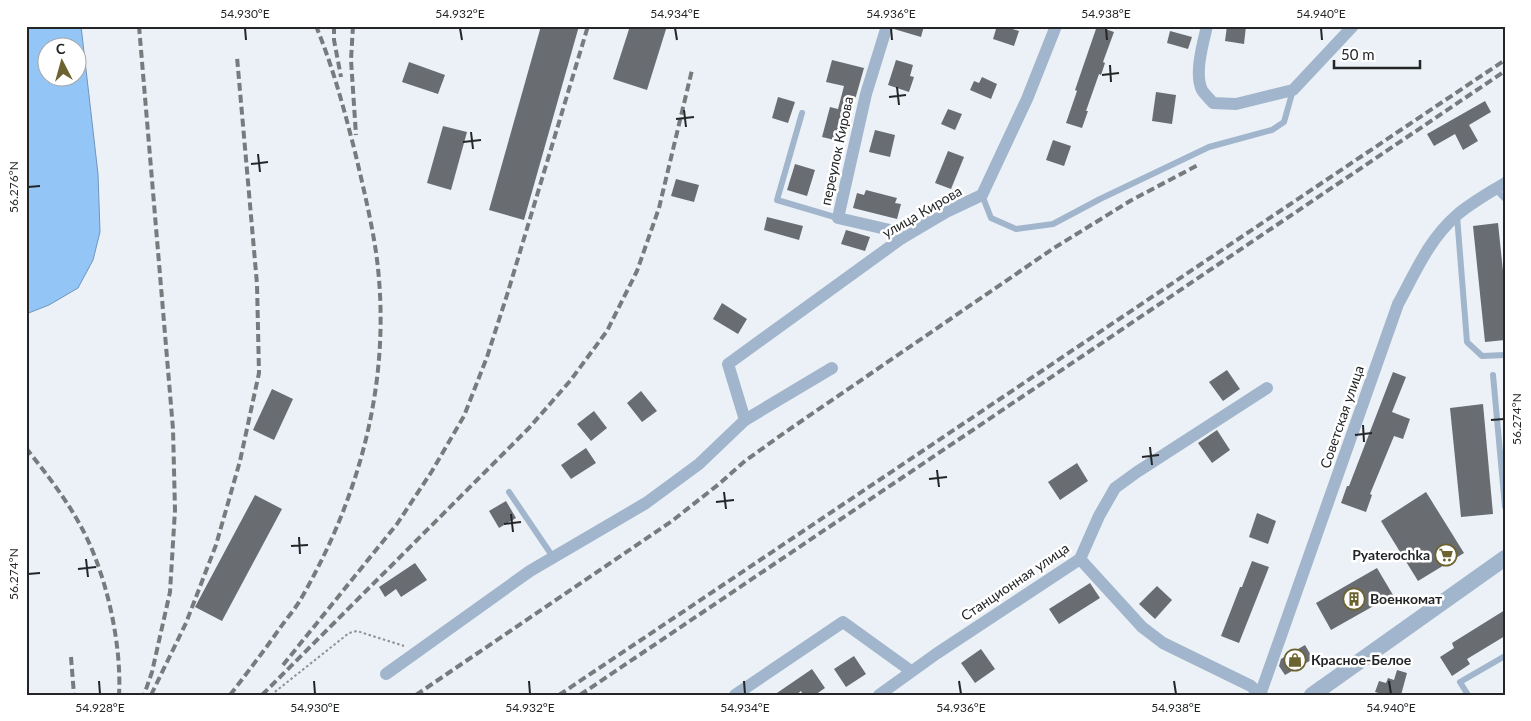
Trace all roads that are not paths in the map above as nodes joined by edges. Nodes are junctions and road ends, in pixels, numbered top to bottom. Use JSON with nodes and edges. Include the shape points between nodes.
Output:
{"nodes":[{"id":1,"x":887,"y":26,"type":"edge"},
{"id":2,"x":1056,"y":26,"type":"edge"},
{"id":3,"x":1207,"y":26,"type":"edge"},
{"id":4,"x":1353,"y":26,"type":"edge"},
{"id":5,"x":1293,"y":90,"type":"junction"},
{"id":6,"x":802,"y":113,"type":"dead end"},
{"id":7,"x":1500,"y":186,"type":"edge"},
{"id":8,"x":982,"y":195,"type":"junction"},
{"id":9,"x":1505,"y":199,"type":"edge"},
{"id":10,"x":1457,"y":215,"type":"junction"},
{"id":11,"x":838,"y":218,"type":"junction"},
{"id":12,"x":902,"y":238,"type":"junction"},
{"id":13,"x":1505,"y":355,"type":"edge"},
{"id":14,"x":832,"y":368,"type":"dead end"},
{"id":15,"x":1494,"y":375,"type":"dead end"},
{"id":16,"x":1267,"y":388,"type":"dead end"},
{"id":17,"x":745,"y":420,"type":"junction"},
{"id":18,"x":509,"y":492,"type":"dead end"},
{"id":19,"x":1505,"y":506,"type":"edge"},
{"id":20,"x":553,"y":557,"type":"junction"},
{"id":21,"x":1505,"y":558,"type":"edge"},
{"id":22,"x":1080,"y":559,"type":"junction"},
{"id":23,"x":1505,"y":656,"type":"edge"},
{"id":24,"x":911,"y":672,"type":"junction"},
{"id":25,"x":386,"y":674,"type":"dead end"},
{"id":26,"x":735,"y":695,"type":"edge"},
{"id":27,"x":879,"y":695,"type":"edge"},
{"id":28,"x":1260,"y":695,"type":"edge"},
{"id":29,"x":1312,"y":695,"type":"edge"},
{"id":30,"x":1468,"y":695,"type":"edge"}],
"edges":[{"from":1,"to":11,"type":"street","name":"переулок Кирова","via":[[866,94]]},
{"from":2,"to":8,"type":"street","name":"улица Кирова","via":[[1027,99]]},
{"from":3,"to":5,"type":"street","via":[[1199,81],[1203,92],[1213,103],[1236,104]]},
{"from":4,"to":5,"type":"street"},
{"from":5,"to":8,"type":"lane","via":[[1284,122],[1272,130],[1209,147],[1053,224],[1016,229],[991,218]]},
{"from":6,"to":11,"type":"lane","via":[[777,200]]},
{"from":7,"to":9,"type":"lane"},
{"from":7,"to":10,"type":"street","name":"Советская улица"},
{"from":8,"to":12,"type":"street","name":"улица Кирова"},
{"from":10,"to":13,"type":"lane","via":[[1467,342],[1482,356]]},
{"from":10,"to":28,"type":"street","name":"Советская улица","via":[[1430,245],[1398,304]]},
{"from":11,"to":12,"type":"street","name":"переулок Кирова","via":[[890,230]]},
{"from":12,"to":17,"type":"street","name":"улица Кирова","via":[[728,364]]},
{"from":14,"to":17,"type":"street"},
{"from":15,"to":19,"type":"lane"},
{"from":16,"to":22,"type":"street","name":"Станционная улица","via":[[1115,488]]},
{"from":17,"to":20,"type":"street","via":[[698,464],[646,503]]},
{"from":18,"to":20,"type":"lane"},
{"from":20,"to":25,"type":"street"},
{"from":21,"to":29,"type":"street"},
{"from":22,"to":24,"type":"street","name":"Станционная улица"},
{"from":22,"to":28,"type":"street","via":[[1142,627],[1182,653],[1251,686]]},
{"from":23,"to":30,"type":"lane","via":[[1460,682]]},
{"from":24,"to":26,"type":"street","via":[[843,622]]},
{"from":24,"to":27,"type":"street","name":"Станционная улица"}]}
